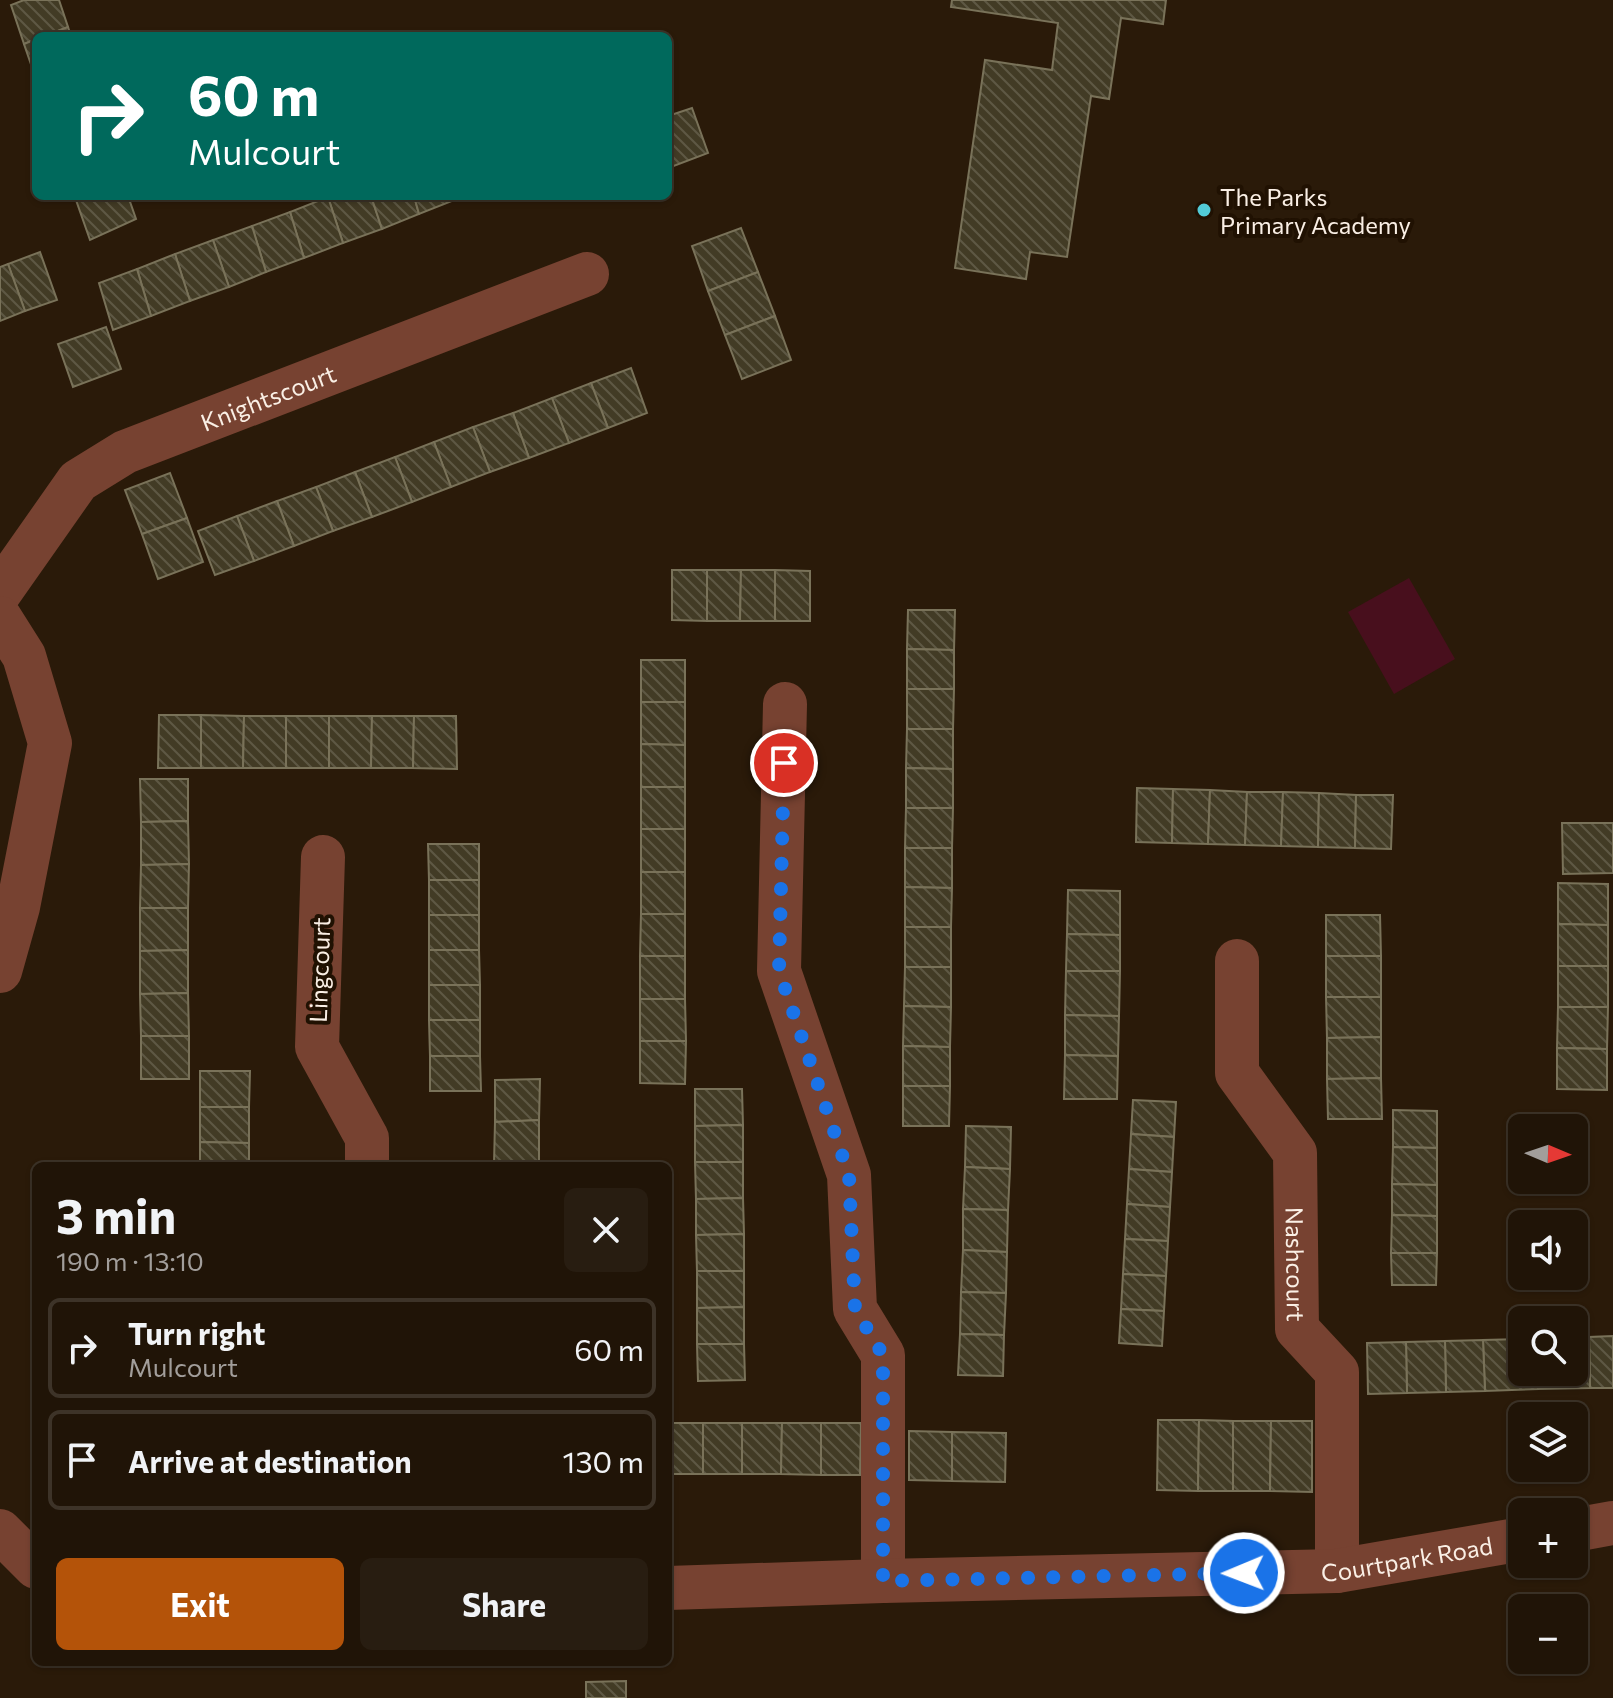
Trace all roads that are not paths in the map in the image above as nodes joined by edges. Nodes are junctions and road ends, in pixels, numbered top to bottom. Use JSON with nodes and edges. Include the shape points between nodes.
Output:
{"nodes":[{"id":1,"x":587,"y":274,"type":"dead end"},
{"id":2,"x":0,"y":592,"type":"edge"},
{"id":3,"x":0,"y":618,"type":"edge"},
{"id":4,"x":785,"y":704,"type":"dead end"},
{"id":5,"x":323,"y":857,"type":"dead end"},
{"id":6,"x":1237,"y":961,"type":"dead end"},
{"id":7,"x":0,"y":971,"type":"edge"},
{"id":8,"x":367,"y":1162,"type":"edge"},
{"id":9,"x":1613,"y":1523,"type":"edge"},
{"id":10,"x":1588,"y":1527,"type":"edge"},
{"id":11,"x":0,"y":1531,"type":"edge"},
{"id":12,"x":1508,"y":1541,"type":"edge"},
{"id":13,"x":32,"y":1563,"type":"edge"},
{"id":14,"x":1337,"y":1571,"type":"junction"},
{"id":15,"x":883,"y":1581,"type":"junction"},
{"id":16,"x":672,"y":1588,"type":"edge"}],
"edges":[{"from":1,"to":2,"type":"street","name":"Knightscourt","via":[[125,452],[78,481]]},
{"from":3,"to":7,"type":"street","via":[[24,656],[50,743]]},
{"from":4,"to":15,"type":"street","via":[[779,971],[849,1175],[855,1309],[883,1355]]},
{"from":5,"to":8,"type":"street","name":"Lingcourt","via":[[317,1047],[367,1138]]},
{"from":6,"to":14,"type":"street","name":"Nashcourt","via":[[1237,1073],[1295,1153],[1297,1329],[1337,1372]]},
{"from":9,"to":10,"type":"street"},
{"from":11,"to":13,"type":"street"},
{"from":12,"to":14,"type":"street","name":"Courtpark Road"},
{"from":14,"to":15,"type":"street","name":"Courtpark Road"},
{"from":15,"to":16,"type":"street","name":"Courtpark Road"}]}
